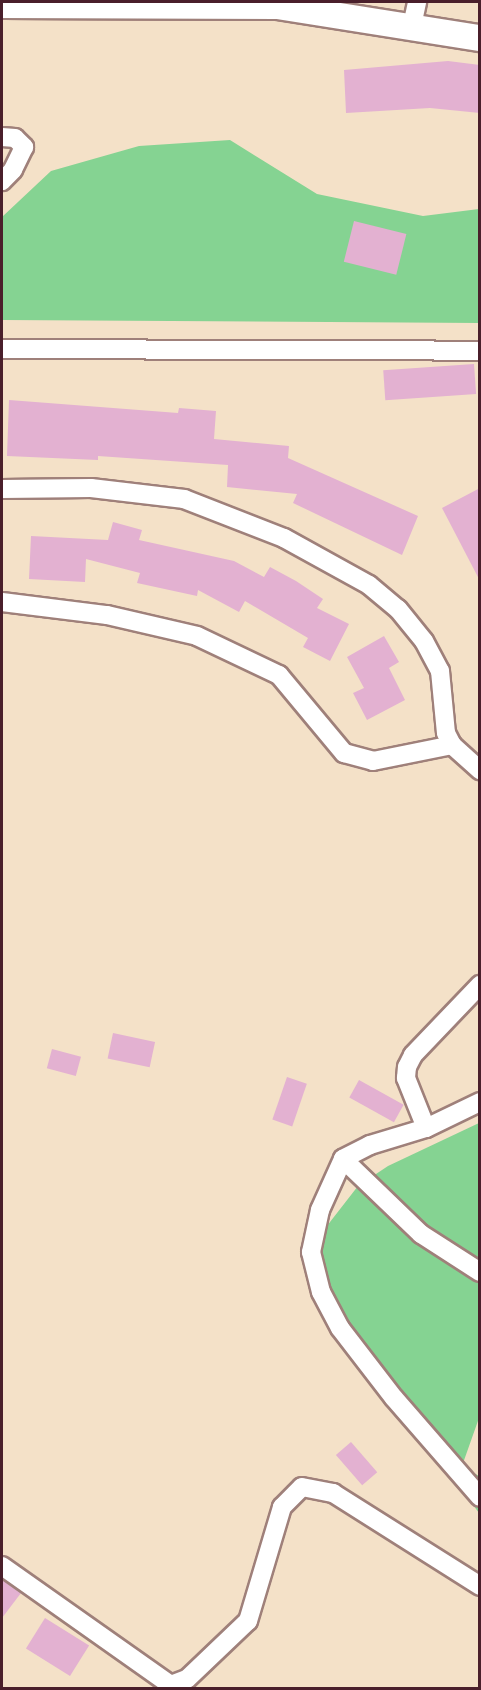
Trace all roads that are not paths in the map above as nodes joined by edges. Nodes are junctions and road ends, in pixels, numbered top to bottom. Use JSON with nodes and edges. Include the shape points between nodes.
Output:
{"nodes":[{"id":1,"x":12,"y":4,"type":"edge"},
{"id":2,"x":415,"y":14,"type":"edge"},
{"id":3,"x":480,"y":38,"type":"edge"},
{"id":4,"x":2,"y":137,"type":"edge"},
{"id":5,"x":2,"y":181,"type":"edge"},
{"id":6,"x":2,"y":349,"type":"edge"},
{"id":7,"x":480,"y":351,"type":"edge"},
{"id":8,"x":2,"y":489,"type":"edge"},
{"id":9,"x":2,"y":603,"type":"edge"},
{"id":10,"x":452,"y":745,"type":"junction"},
{"id":11,"x":480,"y":770,"type":"edge"},
{"id":12,"x":480,"y":985,"type":"edge"},
{"id":13,"x":480,"y":1102,"type":"edge"},
{"id":14,"x":426,"y":1128,"type":"junction"},
{"id":15,"x":343,"y":1159,"type":"junction"},
{"id":16,"x":480,"y":1272,"type":"edge"},
{"id":17,"x":480,"y":1497,"type":"edge"},
{"id":18,"x":2,"y":1566,"type":"edge"},
{"id":19,"x":480,"y":1586,"type":"edge"}],
"edges":[{"from":1,"to":2,"type":"street","via":[[277,6]]},
{"from":2,"to":3,"type":"street"},
{"from":4,"to":5,"type":"street","via":[[15,138],[24,147],[14,170]]},
{"from":6,"to":7,"type":"street"},
{"from":8,"to":10,"type":"street","via":[[91,488],[184,499],[274,533],[329,561],[369,585],[398,609],[424,640],[440,671],[446,733]]},
{"from":9,"to":10,"type":"street","via":[[107,615],[197,636],[279,675],[344,753],[373,761]]},
{"from":10,"to":11,"type":"street"},
{"from":12,"to":14,"type":"street","via":[[413,1055],[407,1067],[406,1078]]},
{"from":13,"to":14,"type":"street"},
{"from":14,"to":15,"type":"street","via":[[370,1145]]},
{"from":15,"to":16,"type":"street","via":[[421,1234]]},
{"from":15,"to":17,"type":"street","via":[[312,1234],[311,1252],[321,1292],[340,1328],[394,1398]]},
{"from":18,"to":19,"type":"street","via":[[171,1685],[187,1679],[248,1621],[282,1507],[302,1487],[333,1493]]}]}
